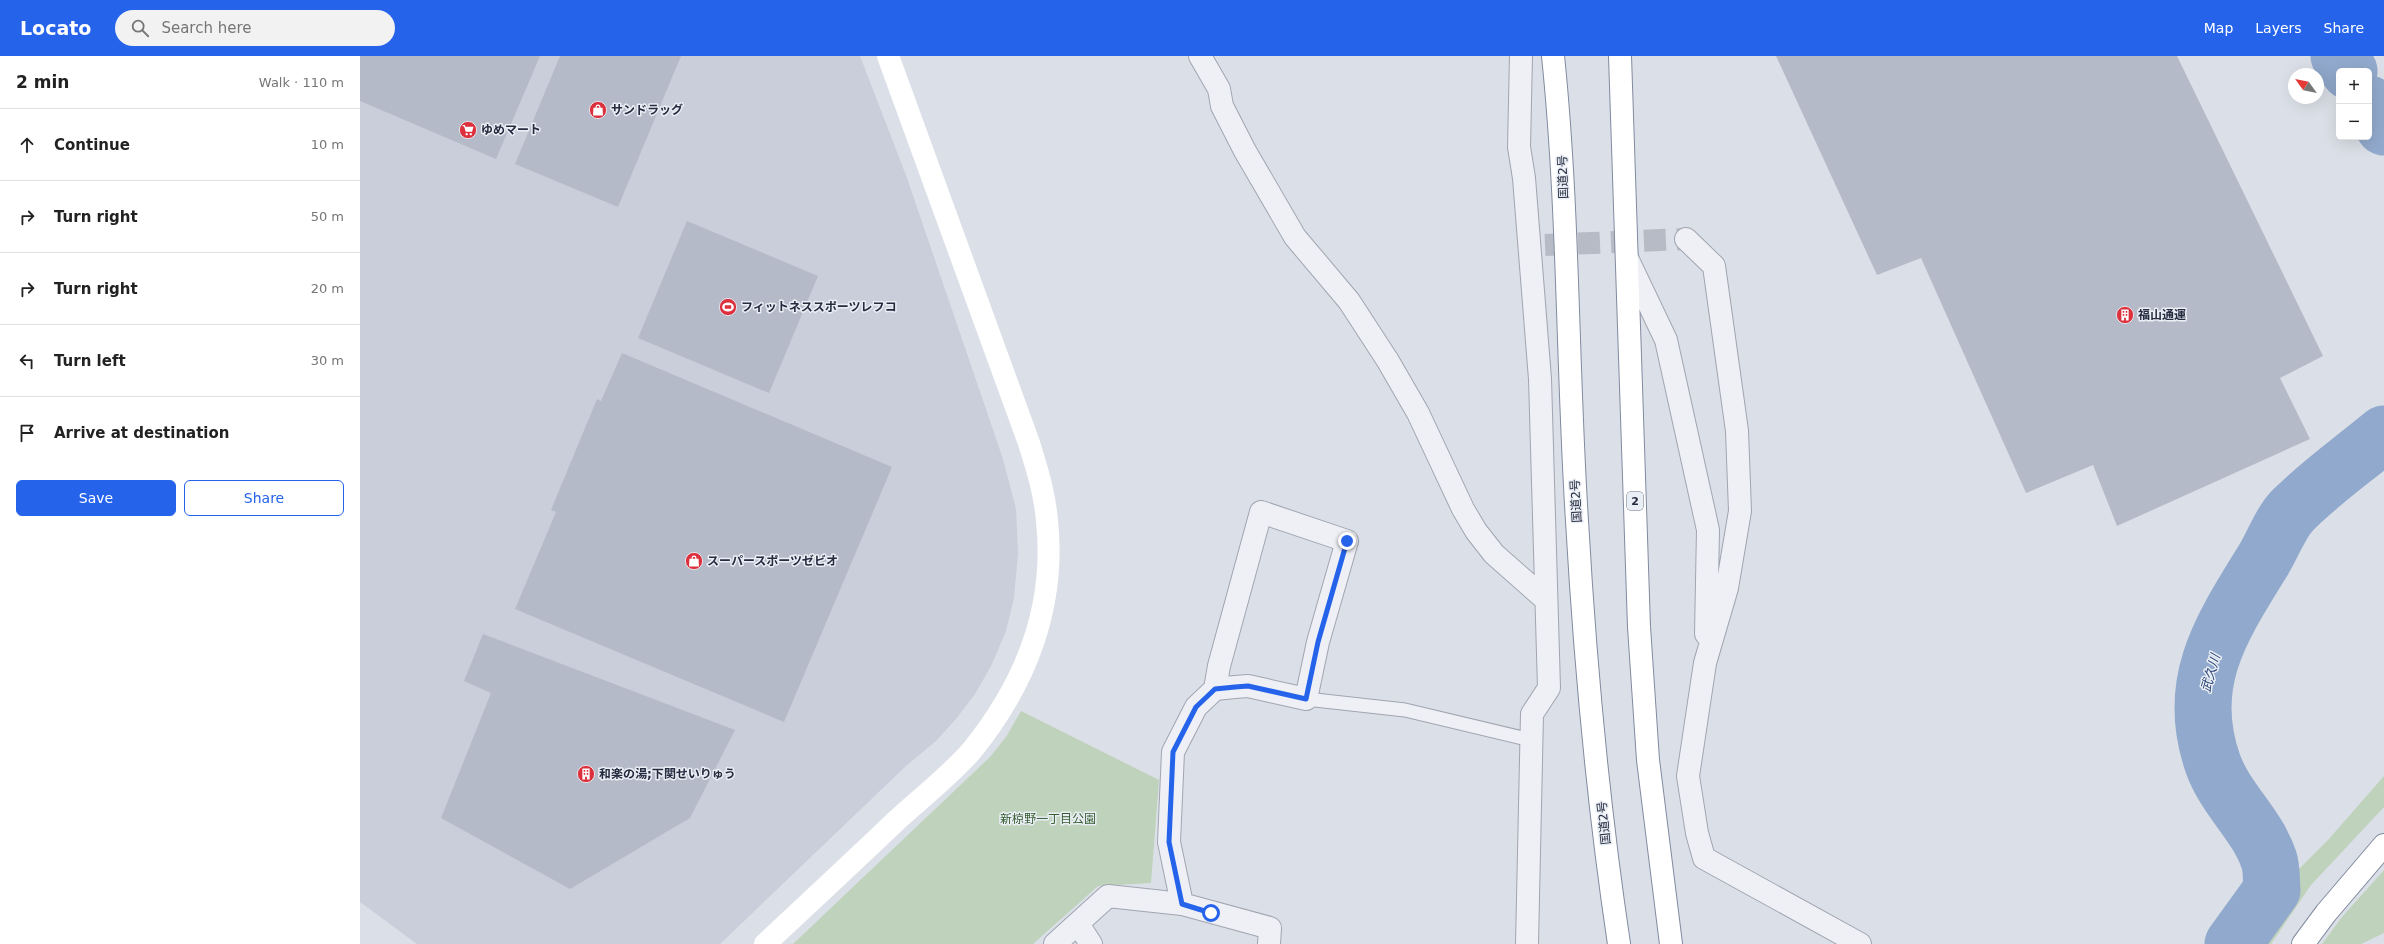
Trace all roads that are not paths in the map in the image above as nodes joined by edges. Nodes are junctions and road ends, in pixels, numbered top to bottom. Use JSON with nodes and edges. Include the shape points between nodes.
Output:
{"nodes":[{"id":1,"x":888,"y":56,"type":"edge"},
{"id":2,"x":1200,"y":56,"type":"edge"},
{"id":3,"x":1521,"y":56,"type":"edge"},
{"id":4,"x":1553,"y":56,"type":"edge"},
{"id":5,"x":1620,"y":56,"type":"edge"},
{"id":6,"x":1686,"y":240,"type":"dead end"},
{"id":7,"x":1627,"y":258,"type":"junction"},
{"id":8,"x":1545,"y":599,"type":"junction"},
{"id":9,"x":1705,"y":663,"type":"junction"},
{"id":10,"x":1215,"y":689,"type":"junction"},
{"id":11,"x":1306,"y":699,"type":"junction"},
{"id":12,"x":1531,"y":740,"type":"junction"},
{"id":13,"x":2384,"y":845,"type":"edge"},
{"id":14,"x":1182,"y":904,"type":"junction"},
{"id":15,"x":1078,"y":924,"type":"junction"},
{"id":16,"x":765,"y":944,"type":"edge"},
{"id":17,"x":1055,"y":944,"type":"edge"},
{"id":18,"x":1091,"y":944,"type":"edge"},
{"id":19,"x":1269,"y":944,"type":"edge"},
{"id":20,"x":1527,"y":944,"type":"edge"},
{"id":21,"x":1619,"y":944,"type":"edge"},
{"id":22,"x":1671,"y":944,"type":"edge"},
{"id":23,"x":1860,"y":944,"type":"edge"},
{"id":24,"x":2303,"y":944,"type":"edge"}],
"edges":[{"from":1,"to":16,"type":"main road","via":[[1029,443],[1041,484],[1048,529],[1045,598],[1038,633],[1022,673],[973,749]]},
{"from":2,"to":8,"type":"street","via":[[1218,89],[1222,106],[1244,151],[1295,237],[1349,301],[1388,361],[1418,413],[1476,531],[1494,554]]},
{"from":3,"to":8,"type":"street","via":[[1519,147],[1537,246]]},
{"from":4,"to":21,"type":"main road","name":"国道2号","via":[[1562,138],[1577,521],[1592,715]]},
{"from":5,"to":7,"type":"main road","number":"2"},
{"from":6,"to":9,"type":"street","via":[[1714,266],[1737,430],[1740,511],[1728,588]]},
{"from":7,"to":9,"type":"street","via":[[1666,340],[1708,530]]},
{"from":7,"to":22,"type":"main road","number":"2","via":[[1640,643],[1648,760]]},
{"from":8,"to":12,"type":"street","via":[[1549,688],[1532,714]]},
{"from":9,"to":23,"type":"street","via":[[1688,776],[1697,834],[1704,858]]},
{"from":10,"to":11,"type":"street","via":[[1248,686]]},
{"from":10,"to":11,"type":"street","via":[[1261,512],[1347,541],[1318,642]]},
{"from":10,"to":14,"type":"street","via":[[1196,707],[1173,752],[1169,842]]},
{"from":11,"to":12,"type":"lane","via":[[1406,710]]},
{"from":12,"to":20,"type":"street"},
{"from":13,"to":24,"type":"main road"},
{"from":14,"to":15,"type":"street","via":[[1108,896]]},
{"from":14,"to":19,"type":"street","via":[[1270,928]]},
{"from":15,"to":17,"type":"street"},
{"from":15,"to":18,"type":"street"}]}
